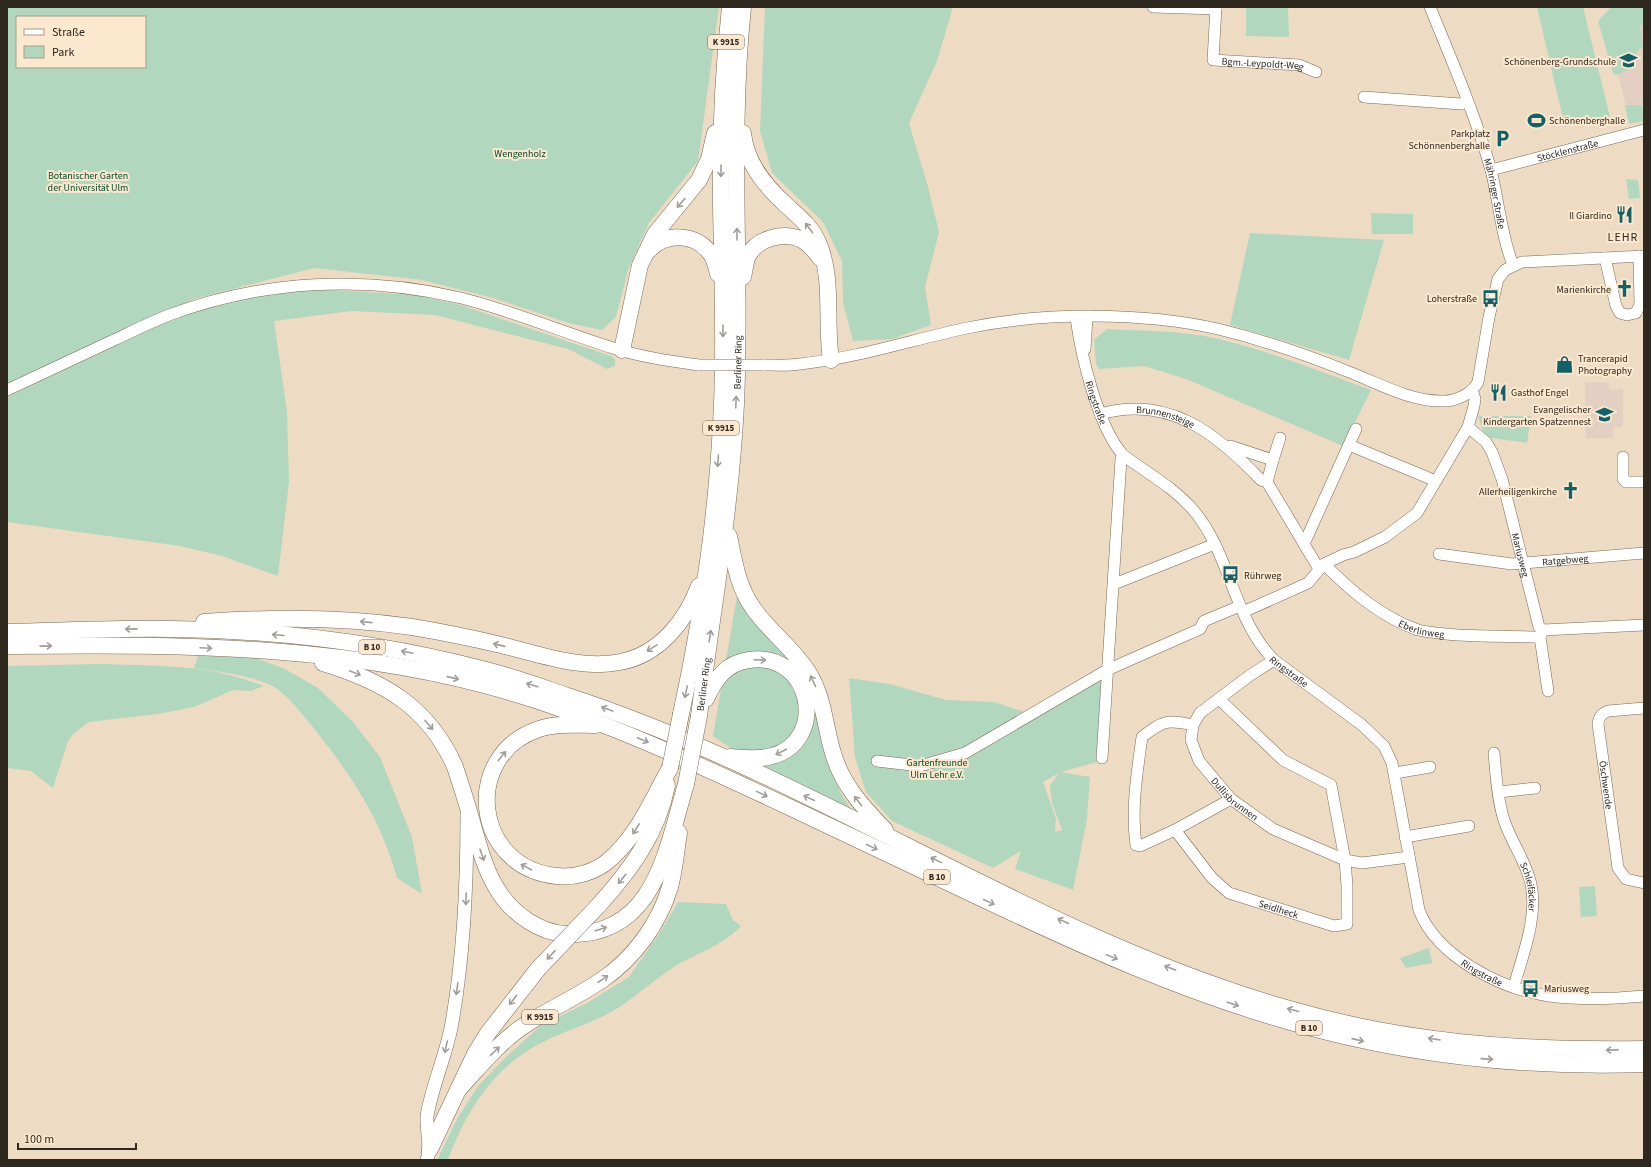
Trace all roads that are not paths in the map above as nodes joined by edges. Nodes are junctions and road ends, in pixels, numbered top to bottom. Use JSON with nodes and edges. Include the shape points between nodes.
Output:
{"nodes":[{"id":1,"x":730,"y":7,"type":"edge"},
{"id":2,"x":743,"y":7,"type":"edge"},
{"id":3,"x":1154,"y":7,"type":"edge"},
{"id":4,"x":1216,"y":8,"type":"edge"},
{"id":5,"x":1434,"y":8,"type":"edge"},
{"id":6,"x":1316,"y":72,"type":"dead end"},
{"id":7,"x":730,"y":75,"type":"junction"},
{"id":8,"x":1364,"y":97,"type":"dead end"},
{"id":9,"x":1467,"y":101,"type":"junction"},
{"id":10,"x":1644,"y":130,"type":"edge"},
{"id":11,"x":1490,"y":170,"type":"junction"},
{"id":12,"x":645,"y":254,"type":"junction"},
{"id":13,"x":1641,"y":256,"type":"edge"},
{"id":14,"x":1605,"y":258,"type":"junction"},
{"id":15,"x":824,"y":263,"type":"junction"},
{"id":16,"x":1513,"y":265,"type":"junction"},
{"id":17,"x":730,"y":290,"type":"junction"},
{"id":18,"x":1081,"y":318,"type":"junction"},
{"id":19,"x":622,"y":350,"type":"junction"},
{"id":20,"x":831,"y":360,"type":"junction"},
{"id":21,"x":7,"y":390,"type":"edge"},
{"id":22,"x":1472,"y":390,"type":"junction"},
{"id":23,"x":1100,"y":414,"type":"junction"},
{"id":24,"x":1468,"y":428,"type":"junction"},
{"id":25,"x":1356,"y":429,"type":"dead end"},
{"id":26,"x":1280,"y":438,"type":"dead end"},
{"id":27,"x":1225,"y":445,"type":"junction"},
{"id":28,"x":1349,"y":445,"type":"junction"},
{"id":29,"x":1123,"y":454,"type":"junction"},
{"id":30,"x":1623,"y":457,"type":"dead end"},
{"id":31,"x":1273,"y":460,"type":"junction"},
{"id":32,"x":1436,"y":481,"type":"junction"},
{"id":33,"x":1267,"y":482,"type":"junction"},
{"id":34,"x":1644,"y":482,"type":"edge"},
{"id":35,"x":726,"y":525,"type":"junction"},
{"id":36,"x":1215,"y":544,"type":"junction"},
{"id":37,"x":1304,"y":544,"type":"junction"},
{"id":38,"x":1644,"y":552,"type":"edge"},
{"id":39,"x":1439,"y":554,"type":"dead end"},
{"id":40,"x":1524,"y":562,"type":"junction"},
{"id":41,"x":708,"y":564,"type":"junction"},
{"id":42,"x":1321,"y":566,"type":"junction"},
{"id":43,"x":1114,"y":584,"type":"junction"},
{"id":44,"x":1242,"y":609,"type":"junction"},
{"id":45,"x":1644,"y":625,"type":"edge"},
{"id":46,"x":170,"y":629,"type":"junction"},
{"id":47,"x":7,"y":632,"type":"edge"},
{"id":48,"x":1542,"y":633,"type":"junction"},
{"id":49,"x":7,"y":646,"type":"edge"},
{"id":50,"x":290,"y":654,"type":"junction"},
{"id":51,"x":1274,"y":660,"type":"junction"},
{"id":52,"x":1107,"y":670,"type":"junction"},
{"id":53,"x":1548,"y":691,"type":"dead end"},
{"id":54,"x":1219,"y":699,"type":"junction"},
{"id":55,"x":1644,"y":708,"type":"edge"},
{"id":56,"x":699,"y":716,"type":"junction"},
{"id":57,"x":607,"y":725,"type":"junction"},
{"id":58,"x":1193,"y":725,"type":"junction"},
{"id":59,"x":1494,"y":753,"type":"dead end"},
{"id":60,"x":718,"y":756,"type":"junction"},
{"id":61,"x":1102,"y":758,"type":"dead end"},
{"id":62,"x":877,"y":760,"type":"dead end"},
{"id":63,"x":1430,"y":767,"type":"dead end"},
{"id":64,"x":1394,"y":773,"type":"junction"},
{"id":65,"x":686,"y":784,"type":"junction"},
{"id":66,"x":1535,"y":788,"type":"dead end"},
{"id":67,"x":1499,"y":792,"type":"junction"},
{"id":68,"x":660,"y":795,"type":"junction"},
{"id":69,"x":1231,"y":799,"type":"junction"},
{"id":70,"x":467,"y":804,"type":"junction"},
{"id":71,"x":1469,"y":826,"type":"dead end"},
{"id":72,"x":1175,"y":830,"type":"junction"},
{"id":73,"x":1405,"y":837,"type":"junction"},
{"id":74,"x":895,"y":840,"type":"junction"},
{"id":75,"x":1409,"y":857,"type":"junction"},
{"id":76,"x":1345,"y":860,"type":"junction"},
{"id":77,"x":1644,"y":884,"type":"edge"},
{"id":78,"x":1514,"y":986,"type":"junction"},
{"id":79,"x":1644,"y":996,"type":"edge"},
{"id":80,"x":1644,"y":1049,"type":"edge"},
{"id":81,"x":1644,"y":1064,"type":"edge"},
{"id":82,"x":458,"y":1090,"type":"junction"},
{"id":83,"x":429,"y":1155,"type":"edge"}],
"edges":[{"from":1,"to":7,"type":"highway","name":"Berliner Ring","number":"K 9915"},
{"from":2,"to":7,"type":"highway","name":"Berliner Ring","number":"K 9915"},
{"from":3,"to":4,"type":"street","name":"Bgm.-Leypoldt-Weg"},
{"from":4,"to":6,"type":"street","name":"Bgm.-Leypoldt-Weg","via":[[1213,60],[1299,65]]},
{"from":5,"to":9,"type":"street","name":"Mähringer Straße"},
{"from":7,"to":12,"type":"highway","one_way":true,"via":[[704,171],[695,187],[655,234]]},
{"from":15,"to":7,"type":"highway","one_way":true,"via":[[818,242],[810,229],[764,182],[748,155]]},
{"from":7,"to":17,"type":"highway","name":"Berliner Ring","number":"K 9915","via":[[736,134]]},
{"from":8,"to":9,"type":"street","via":[[1461,104]]},
{"from":9,"to":11,"type":"street","name":"Mähringer Straße"},
{"from":10,"to":11,"type":"street","name":"Stöcklenstraße"},
{"from":11,"to":16,"type":"street","name":"Mähringer Straße","via":[[1504,242]]},
{"from":12,"to":17,"type":"highway","via":[[657,243],[670,238],[680,237],[698,242],[710,252]]},
{"from":12,"to":19,"type":"highway","via":[[640,265]]},
{"from":13,"to":14,"type":"street"},
{"from":13,"to":14,"type":"street","via":[[1640,304],[1636,313],[1627,315],[1620,313],[1616,306]]},
{"from":14,"to":16,"type":"street","via":[[1528,261]]},
{"from":15,"to":17,"type":"highway","via":[[808,244],[800,239],[784,236],[769,238],[749,255],[744,275]]},
{"from":15,"to":20,"type":"highway"},
{"from":16,"to":22,"type":"street","via":[[1498,279],[1480,376]]},
{"from":35,"to":17,"type":"highway","name":"Berliner Ring","number":"K 9915","one_way":true,"via":[[736,404]]},
{"from":17,"to":41,"type":"highway","name":"Berliner Ring","number":"K 9915","one_way":true,"via":[[717,483]]},
{"from":18,"to":20,"type":"street","via":[[1035,319],[990,324]]},
{"from":18,"to":22,"type":"street","via":[[1130,318],[1218,329],[1280,346],[1391,389],[1431,401],[1451,400]]},
{"from":18,"to":23,"type":"street","name":"Ringstraße","via":[[1085,359]]},
{"from":19,"to":20,"type":"street","bridge":true,"via":[[699,365],[798,365]]},
{"from":19,"to":21,"type":"street","via":[[461,298],[415,289],[318,283],[278,287],[214,300],[168,315]]},
{"from":22,"to":24,"type":"street","via":[[1475,399]]},
{"from":23,"to":27,"type":"street","name":"Brunnensteige","via":[[1129,408],[1157,410],[1198,426]]},
{"from":23,"to":29,"type":"street","name":"Ringstraße","via":[[1110,437]]},
{"from":24,"to":32,"type":"street"},
{"from":24,"to":40,"type":"street","name":"Mariusweg","via":[[1486,442],[1492,452],[1504,486]]},
{"from":25,"to":28,"type":"street"},
{"from":26,"to":31,"type":"street"},
{"from":27,"to":31,"type":"street","name":"Brunnensteige"},
{"from":27,"to":33,"type":"street","name":"Brunnensteige","via":[[1261,480]]},
{"from":28,"to":32,"type":"street"},
{"from":28,"to":37,"type":"street"},
{"from":29,"to":36,"type":"street","name":"Ringstraße","via":[[1183,500],[1195,512]]},
{"from":29,"to":43,"type":"street"},
{"from":30,"to":34,"type":"street","via":[[1623,479],[1626,482]]},
{"from":31,"to":33,"type":"street"},
{"from":32,"to":42,"type":"street","via":[[1417,513],[1402,526],[1385,537]]},
{"from":33,"to":37,"type":"street","name":"Brunnensteige"},
{"from":56,"to":35,"type":"highway","name":"Berliner Ring","number":"K 9915","one_way":true},
{"from":74,"to":35,"type":"highway","one_way":true,"via":[[863,807],[840,774],[817,690],[805,668],[752,608],[735,567]]},
{"from":36,"to":43,"type":"street"},
{"from":36,"to":44,"type":"street","name":"Ringstraße"},
{"from":37,"to":42,"type":"street"},
{"from":38,"to":40,"type":"street","name":"Ratgebweg"},
{"from":39,"to":40,"type":"street","name":"Ratgebweg","via":[[1512,564]]},
{"from":40,"to":48,"type":"street","name":"Mariusweg"},
{"from":41,"to":46,"type":"highway","one_way":true,"via":[[686,612],[670,635],[640,656],[621,662],[596,664],[558,660],[460,636],[360,621],[244,619],[200,622]]},
{"from":41,"to":68,"type":"highway","name":"Berliner Ring","number":"K 9915","one_way":true,"bridge":true,"via":[[691,669],[670,768]]},
{"from":42,"to":44,"type":"street","via":[[1308,583]]},
{"from":42,"to":48,"type":"street","name":"Eberlinweg","via":[[1377,610],[1420,630],[1469,636]]},
{"from":43,"to":52,"type":"street"},
{"from":44,"to":51,"type":"street","name":"Ringstraße","via":[[1255,637]]},
{"from":44,"to":52,"type":"street","via":[[1204,621],[1200,629]]},
{"from":45,"to":48,"type":"street","name":"Eberlinweg"},
{"from":46,"to":47,"type":"highway","number":"B 10","one_way":true},
{"from":60,"to":46,"type":"highway","number":"B 10","one_way":true,"via":[[670,733],[610,710],[486,670],[403,651],[303,637]]},
{"from":48,"to":53,"type":"street","name":"Mariusweg"},
{"from":49,"to":50,"type":"highway","number":"B 10","one_way":true,"via":[[167,645]]},
{"from":50,"to":57,"type":"highway","number":"B 10","one_way":true,"via":[[400,666],[530,698]]},
{"from":50,"to":70,"type":"highway","one_way":true,"via":[[352,671],[401,698],[431,727],[448,751]]},
{"from":51,"to":54,"type":"street"},
{"from":51,"to":64,"type":"street","name":"Ringstraße","via":[[1378,739],[1390,757]]},
{"from":52,"to":61,"type":"street"},
{"from":52,"to":62,"type":"street","via":[[965,753],[920,766]]},
{"from":54,"to":58,"type":"street","via":[[1200,713]]},
{"from":54,"to":76,"type":"street","via":[[1283,760],[1331,785]]},
{"from":55,"to":77,"type":"street","name":"Öschwende","via":[[1602,713],[1598,724],[1618,868],[1626,879]]},
{"from":56,"to":60,"type":"highway","one_way":true,"via":[[713,683],[723,671],[737,663],[754,659],[773,661],[790,670],[798,679],[804,692],[807,715],[792,746],[762,758]]},
{"from":56,"to":65,"type":"highway","number":"K 9915","bridge":true},
{"from":68,"to":57,"type":"highway","one_way":true,"via":[[621,849],[608,862],[594,870],[579,875],[548,875],[532,870],[506,853],[498,842],[488,815],[486,801],[488,784],[500,757],[524,736],[538,729],[554,726]]},
{"from":57,"to":81,"type":"highway","number":"B 10","one_way":true,"via":[[712,770],[1076,942],[1207,996],[1316,1030],[1377,1044],[1463,1057],[1581,1066]]},
{"from":58,"to":69,"type":"street","name":"Dullisbrunnen","via":[[1191,740],[1199,761]]},
{"from":58,"to":72,"type":"street","via":[[1176,721],[1161,722],[1142,737],[1134,799],[1133,826],[1136,845],[1140,846]]},
{"from":59,"to":67,"type":"street","name":"Schleifäcker"},
{"from":74,"to":60,"type":"highway","number":"B 10","one_way":true},
{"from":63,"to":64,"type":"street"},
{"from":64,"to":73,"type":"street","name":"Ringstraße"},
{"from":70,"to":65,"type":"highway","one_way":true,"via":[[489,874],[511,907],[541,928],[560,934],[575,934],[600,930],[615,924],[632,914],[642,902],[655,878]]},
{"from":82,"to":65,"type":"highway","number":"K 9915","one_way":true,"via":[[506,1040],[528,1023],[602,980],[631,956],[658,917],[670,886]]},
{"from":66,"to":67,"type":"street"},
{"from":67,"to":78,"type":"street","name":"Schleifäcker","via":[[1503,818],[1525,866],[1532,894],[1529,933]]},
{"from":68,"to":82,"type":"highway","number":"K 9915","one_way":true,"bridge":true,"via":[[658,816],[638,857],[622,880],[538,969],[488,1033]]},
{"from":69,"to":72,"type":"street"},
{"from":69,"to":76,"type":"street","name":"Dullisbrunnen","via":[[1273,829]]},
{"from":70,"to":83,"type":"main road","one_way":true,"via":[[465,922],[446,1049],[427,1116]]},
{"from":71,"to":73,"type":"street"},
{"from":72,"to":76,"type":"street","name":"Seidlheck","via":[[1212,878],[1229,893],[1334,926],[1347,924]]},
{"from":73,"to":75,"type":"street","name":"Ringstraße"},
{"from":80,"to":74,"type":"highway","number":"B 10","one_way":true,"via":[[1537,1049],[1464,1043],[1380,1031],[1283,1008],[1144,956],[1046,913]]},
{"from":75,"to":76,"type":"street","name":"Dullisbrunnen","via":[[1362,863]]},
{"from":75,"to":78,"type":"street","name":"Ringstraße","via":[[1419,910],[1426,926],[1438,941],[1463,963]]},
{"from":78,"to":79,"type":"street","name":"Ringstraße","via":[[1545,995],[1566,997],[1610,999]]},
{"from":82,"to":83,"type":"highway","number":"K 9915"}]}
